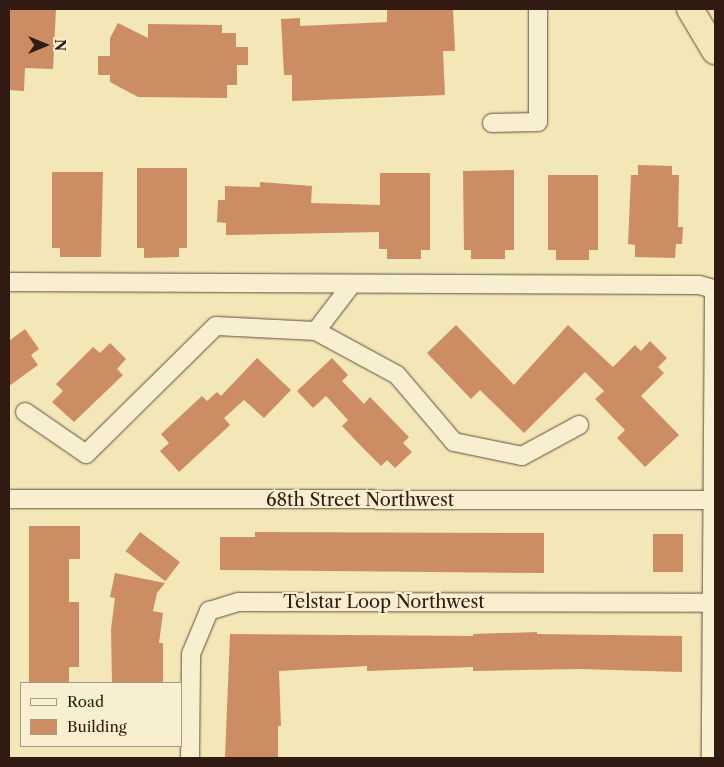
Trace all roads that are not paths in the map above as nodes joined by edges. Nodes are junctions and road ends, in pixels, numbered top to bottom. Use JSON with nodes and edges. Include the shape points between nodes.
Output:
{"nodes":[{"id":1,"x":538,"y":9,"type":"edge"},
{"id":2,"x":690,"y":9,"type":"edge"},
{"id":3,"x":715,"y":51,"type":"edge"},
{"id":4,"x":492,"y":123,"type":"dead end"},
{"id":5,"x":9,"y":282,"type":"edge"},
{"id":6,"x":351,"y":286,"type":"junction"},
{"id":7,"x":714,"y":289,"type":"edge"},
{"id":8,"x":316,"y":331,"type":"junction"},
{"id":9,"x":25,"y":412,"type":"dead end"},
{"id":10,"x":579,"y":425,"type":"dead end"},
{"id":11,"x":9,"y":499,"type":"edge"},
{"id":12,"x":711,"y":500,"type":"junction"},
{"id":13,"x":713,"y":538,"type":"edge"},
{"id":14,"x":711,"y":603,"type":"junction"},
{"id":15,"x":190,"y":758,"type":"edge"},
{"id":16,"x":711,"y":758,"type":"edge"}],
"edges":[{"from":1,"to":4,"type":"street","via":[[538,122]]},
{"from":2,"to":3,"type":"highway"},
{"from":5,"to":6,"type":"street"},
{"from":6,"to":7,"type":"street","via":[[699,285]]},
{"from":6,"to":8,"type":"street"},
{"from":7,"to":12,"type":"street"},
{"from":8,"to":9,"type":"street","via":[[216,326],[86,454]]},
{"from":8,"to":10,"type":"street","via":[[397,375],[454,442],[522,456]]},
{"from":11,"to":12,"type":"street","name":"68th Street Northwest"},
{"from":12,"to":13,"type":"street"},
{"from":13,"to":14,"type":"street"},
{"from":14,"to":15,"type":"street","name":"Telstar Loop Northwest","via":[[238,602],[216,608],[209,611],[191,654]]},
{"from":14,"to":16,"type":"street"}]}
